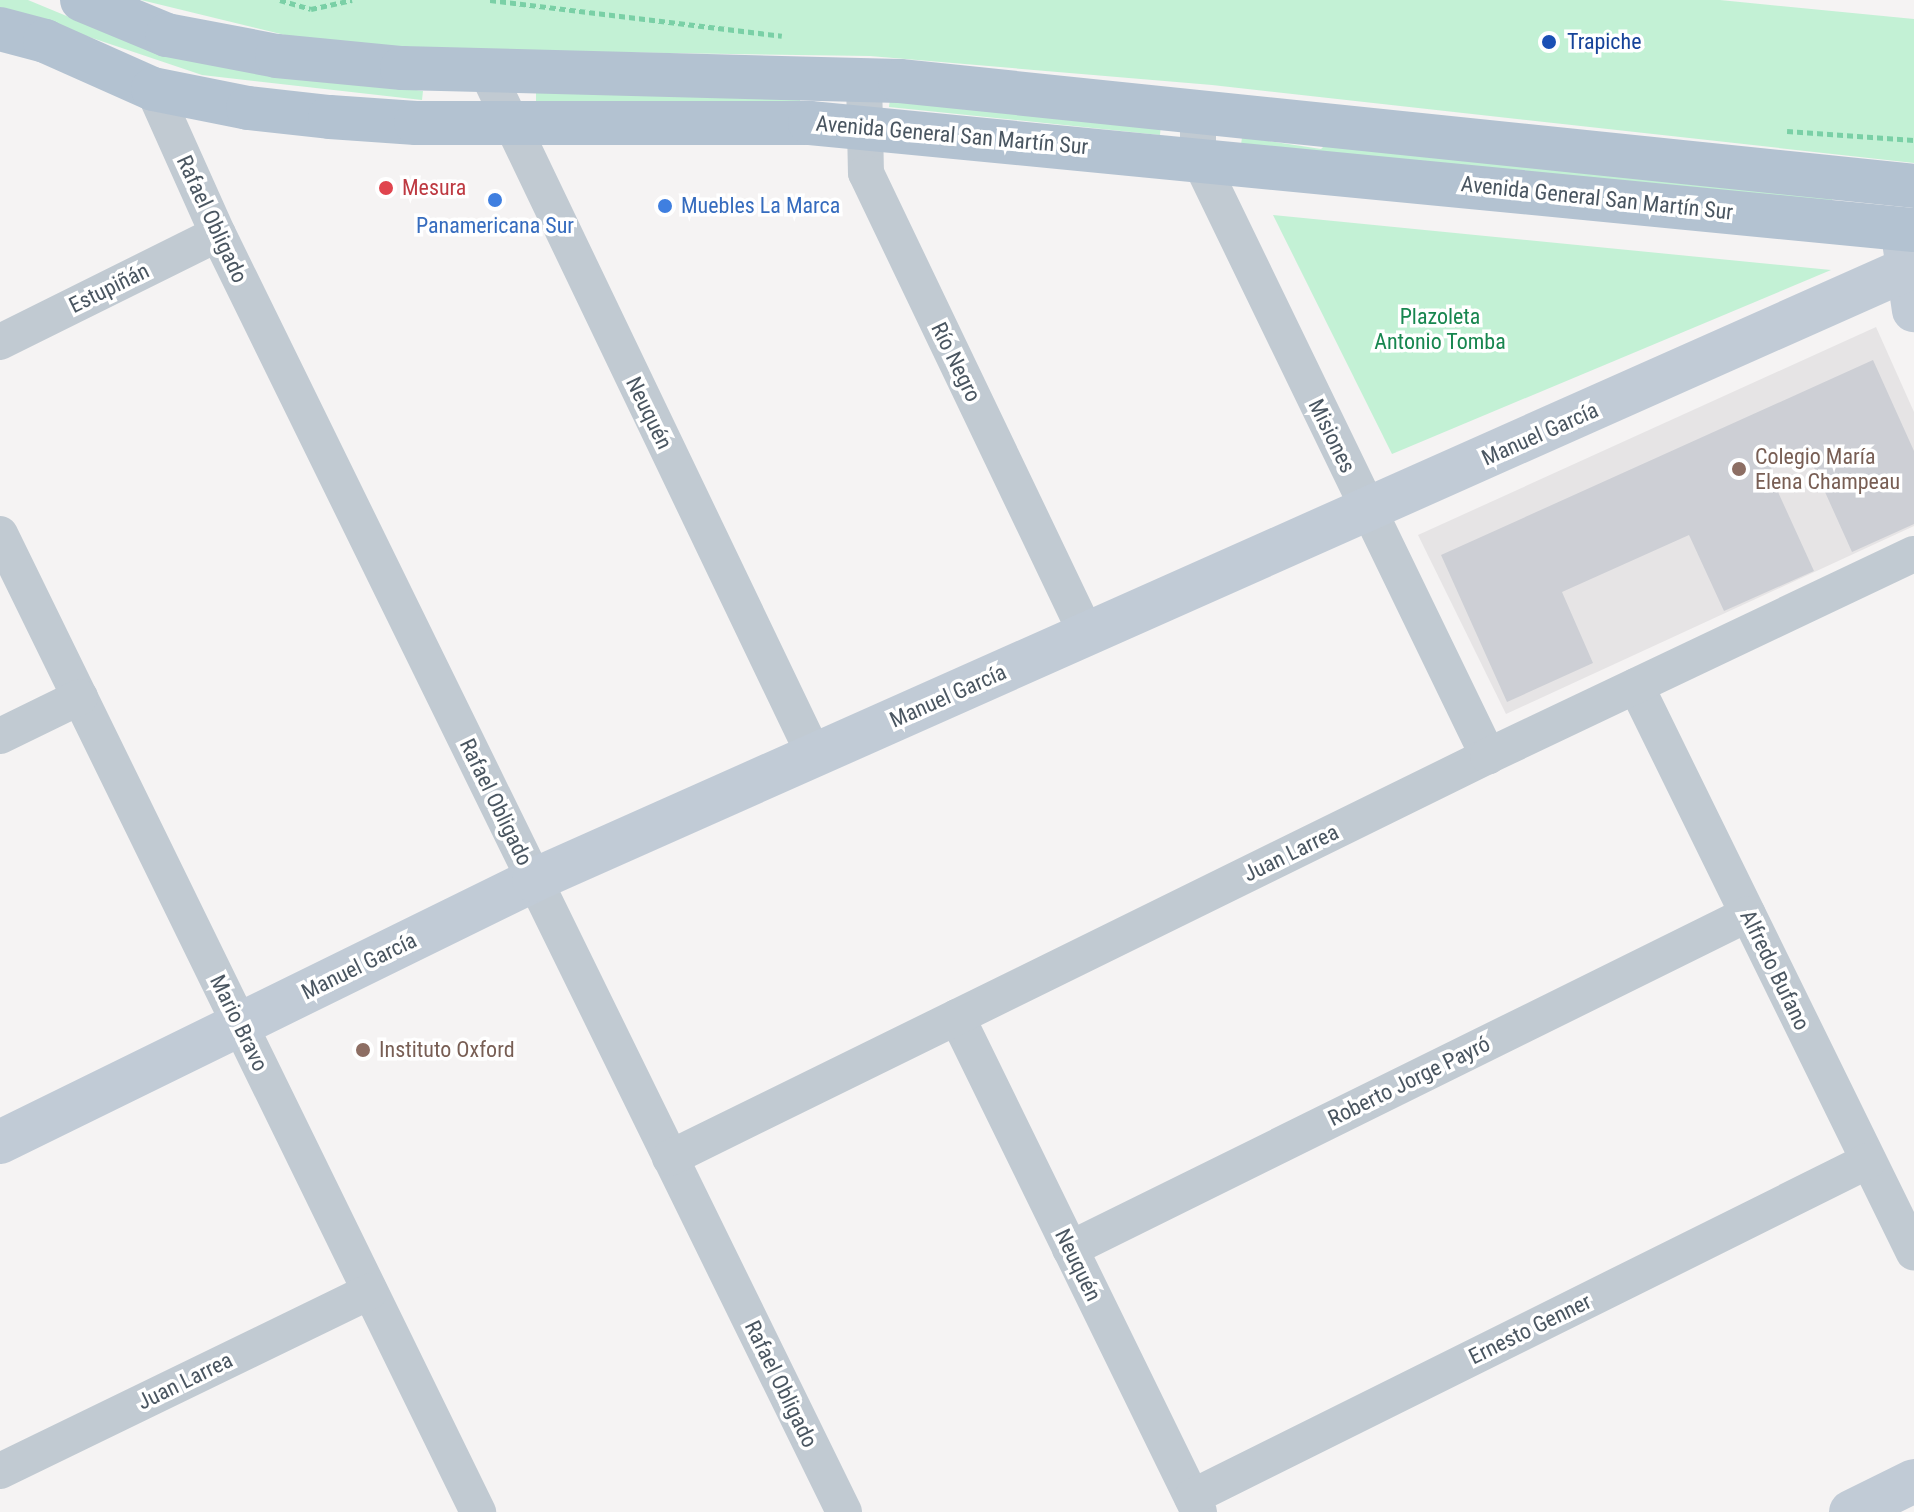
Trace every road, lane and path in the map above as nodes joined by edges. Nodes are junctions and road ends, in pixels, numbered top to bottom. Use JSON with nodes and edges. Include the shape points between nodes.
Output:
{"nodes":[{"id":1,"x":82,"y":0,"type":"edge"},
{"id":2,"x":280,"y":0,"type":"edge"},
{"id":3,"x":352,"y":0,"type":"edge"},
{"id":4,"x":0,"y":29,"type":"edge"},
{"id":5,"x":486,"y":70,"type":"junction"},
{"id":6,"x":864,"y":79,"type":"junction"},
{"id":7,"x":153,"y":89,"type":"junction"},
{"id":8,"x":1198,"y":111,"type":"junction"},
{"id":9,"x":509,"y":123,"type":"junction"},
{"id":10,"x":864,"y":127,"type":"junction"},
{"id":11,"x":1198,"y":157,"type":"junction"},
{"id":12,"x":1911,"y":186,"type":"edge"},
{"id":13,"x":218,"y":234,"type":"junction"},
{"id":14,"x":1909,"y":260,"type":"edge"},
{"id":15,"x":0,"y":342,"type":"edge"},
{"id":16,"x":1369,"y":511,"type":"junction"},
{"id":17,"x":0,"y":534,"type":"edge"},
{"id":18,"x":1914,"y":554,"type":"edge"},
{"id":19,"x":1087,"y":635,"type":"junction"},
{"id":20,"x":1636,"y":686,"type":"junction"},
{"id":21,"x":80,"y":697,"type":"junction"},
{"id":22,"x":0,"y":736,"type":"edge"},
{"id":23,"x":814,"y":755,"type":"junction"},
{"id":24,"x":1488,"y":756,"type":"junction"},
{"id":25,"x":534,"y":880,"type":"junction"},
{"id":26,"x":1748,"y":914,"type":"junction"},
{"id":27,"x":957,"y":1017,"type":"junction"},
{"id":28,"x":239,"y":1024,"type":"junction"},
{"id":29,"x":0,"y":1142,"type":"edge"},
{"id":30,"x":670,"y":1158,"type":"junction"},
{"id":31,"x":1868,"y":1161,"type":"junction"},
{"id":32,"x":1070,"y":1249,"type":"junction"},
{"id":33,"x":1914,"y":1253,"type":"edge"},
{"id":34,"x":370,"y":1291,"type":"junction"},
{"id":35,"x":0,"y":1471,"type":"edge"},
{"id":36,"x":1914,"y":1481,"type":"edge"},
{"id":37,"x":1195,"y":1504,"type":"edge"},
{"id":38,"x":478,"y":1512,"type":"edge"},
{"id":39,"x":844,"y":1512,"type":"edge"},
{"id":40,"x":1851,"y":1512,"type":"edge"}],
"edges":[{"from":1,"to":5,"type":"main road","name":"Avenida General San Martín Sur","via":[[135,25],[249,51],[402,68]]},
{"from":2,"to":3,"type":"path","via":[[311,9]]},
{"from":4,"to":7,"type":"main road","name":"Avenida General San Martín Sur","via":[[45,41]]},
{"from":5,"to":6,"type":"main road","name":"Avenida General San Martín Sur"},
{"from":5,"to":9,"type":"street","name":"Neuquén"},
{"from":6,"to":8,"type":"main road","name":"Avenida General San Martín Sur"},
{"from":6,"to":10,"type":"street","name":"Río Negro"},
{"from":7,"to":9,"type":"main road","name":"Avenida General San Martín Sur","via":[[330,117]]},
{"from":7,"to":13,"type":"street","name":"Rafael Obligado"},
{"from":8,"to":11,"type":"street","name":"Misiones"},
{"from":8,"to":12,"type":"main road","name":"Avenida General San Martín Sur"},
{"from":9,"to":10,"type":"main road","name":"Avenida General San Martín Sur"},
{"from":9,"to":23,"type":"street","name":"Neuquén"},
{"from":10,"to":11,"type":"main road","name":"Avenida General San Martín Sur"},
{"from":10,"to":19,"type":"street","name":"Río Negro","via":[[866,173]]},
{"from":11,"to":14,"type":"main road","name":"Avenida General San Martín Sur"},
{"from":11,"to":16,"type":"street","name":"Misiones"},
{"from":12,"to":14,"type":"street"},
{"from":13,"to":15,"type":"street","name":"Estupiñán"},
{"from":13,"to":25,"type":"street","name":"Rafael Obligado"},
{"from":14,"to":16,"type":"street","name":"Manuel García"},
{"from":16,"to":19,"type":"street","name":"Manuel García"},
{"from":16,"to":24,"type":"street","name":"Misiones"},
{"from":17,"to":21,"type":"street","name":"Mario Bravo"},
{"from":18,"to":20,"type":"street","name":"Juan Larrea"},
{"from":19,"to":23,"type":"street","name":"Manuel García"},
{"from":20,"to":24,"type":"street","name":"Juan Larrea"},
{"from":20,"to":26,"type":"street","name":"Alfredo Bufano"},
{"from":21,"to":22,"type":"street"},
{"from":21,"to":28,"type":"street","name":"Mario Bravo"},
{"from":23,"to":25,"type":"street","name":"Manuel García"},
{"from":24,"to":27,"type":"street","name":"Juan Larrea"},
{"from":25,"to":28,"type":"street","name":"Manuel García"},
{"from":25,"to":30,"type":"street","name":"Rafael Obligado"},
{"from":26,"to":31,"type":"street","name":"Alfredo Bufano"},
{"from":26,"to":32,"type":"street","name":"Roberto Jorge Payró"},
{"from":27,"to":30,"type":"street","name":"Juan Larrea"},
{"from":27,"to":32,"type":"street","name":"Neuquén"},
{"from":28,"to":29,"type":"street","name":"Manuel García"},
{"from":28,"to":34,"type":"street","name":"Mario Bravo"},
{"from":30,"to":39,"type":"street","name":"Rafael Obligado"},
{"from":31,"to":33,"type":"street","name":"Alfredo Bufano"},
{"from":31,"to":37,"type":"street","name":"Ernesto Genner"},
{"from":32,"to":37,"type":"street","name":"Neuquén"},
{"from":34,"to":35,"type":"street","name":"Juan Larrea"},
{"from":34,"to":38,"type":"street","name":"Mario Bravo"},
{"from":36,"to":40,"type":"street"}]}
